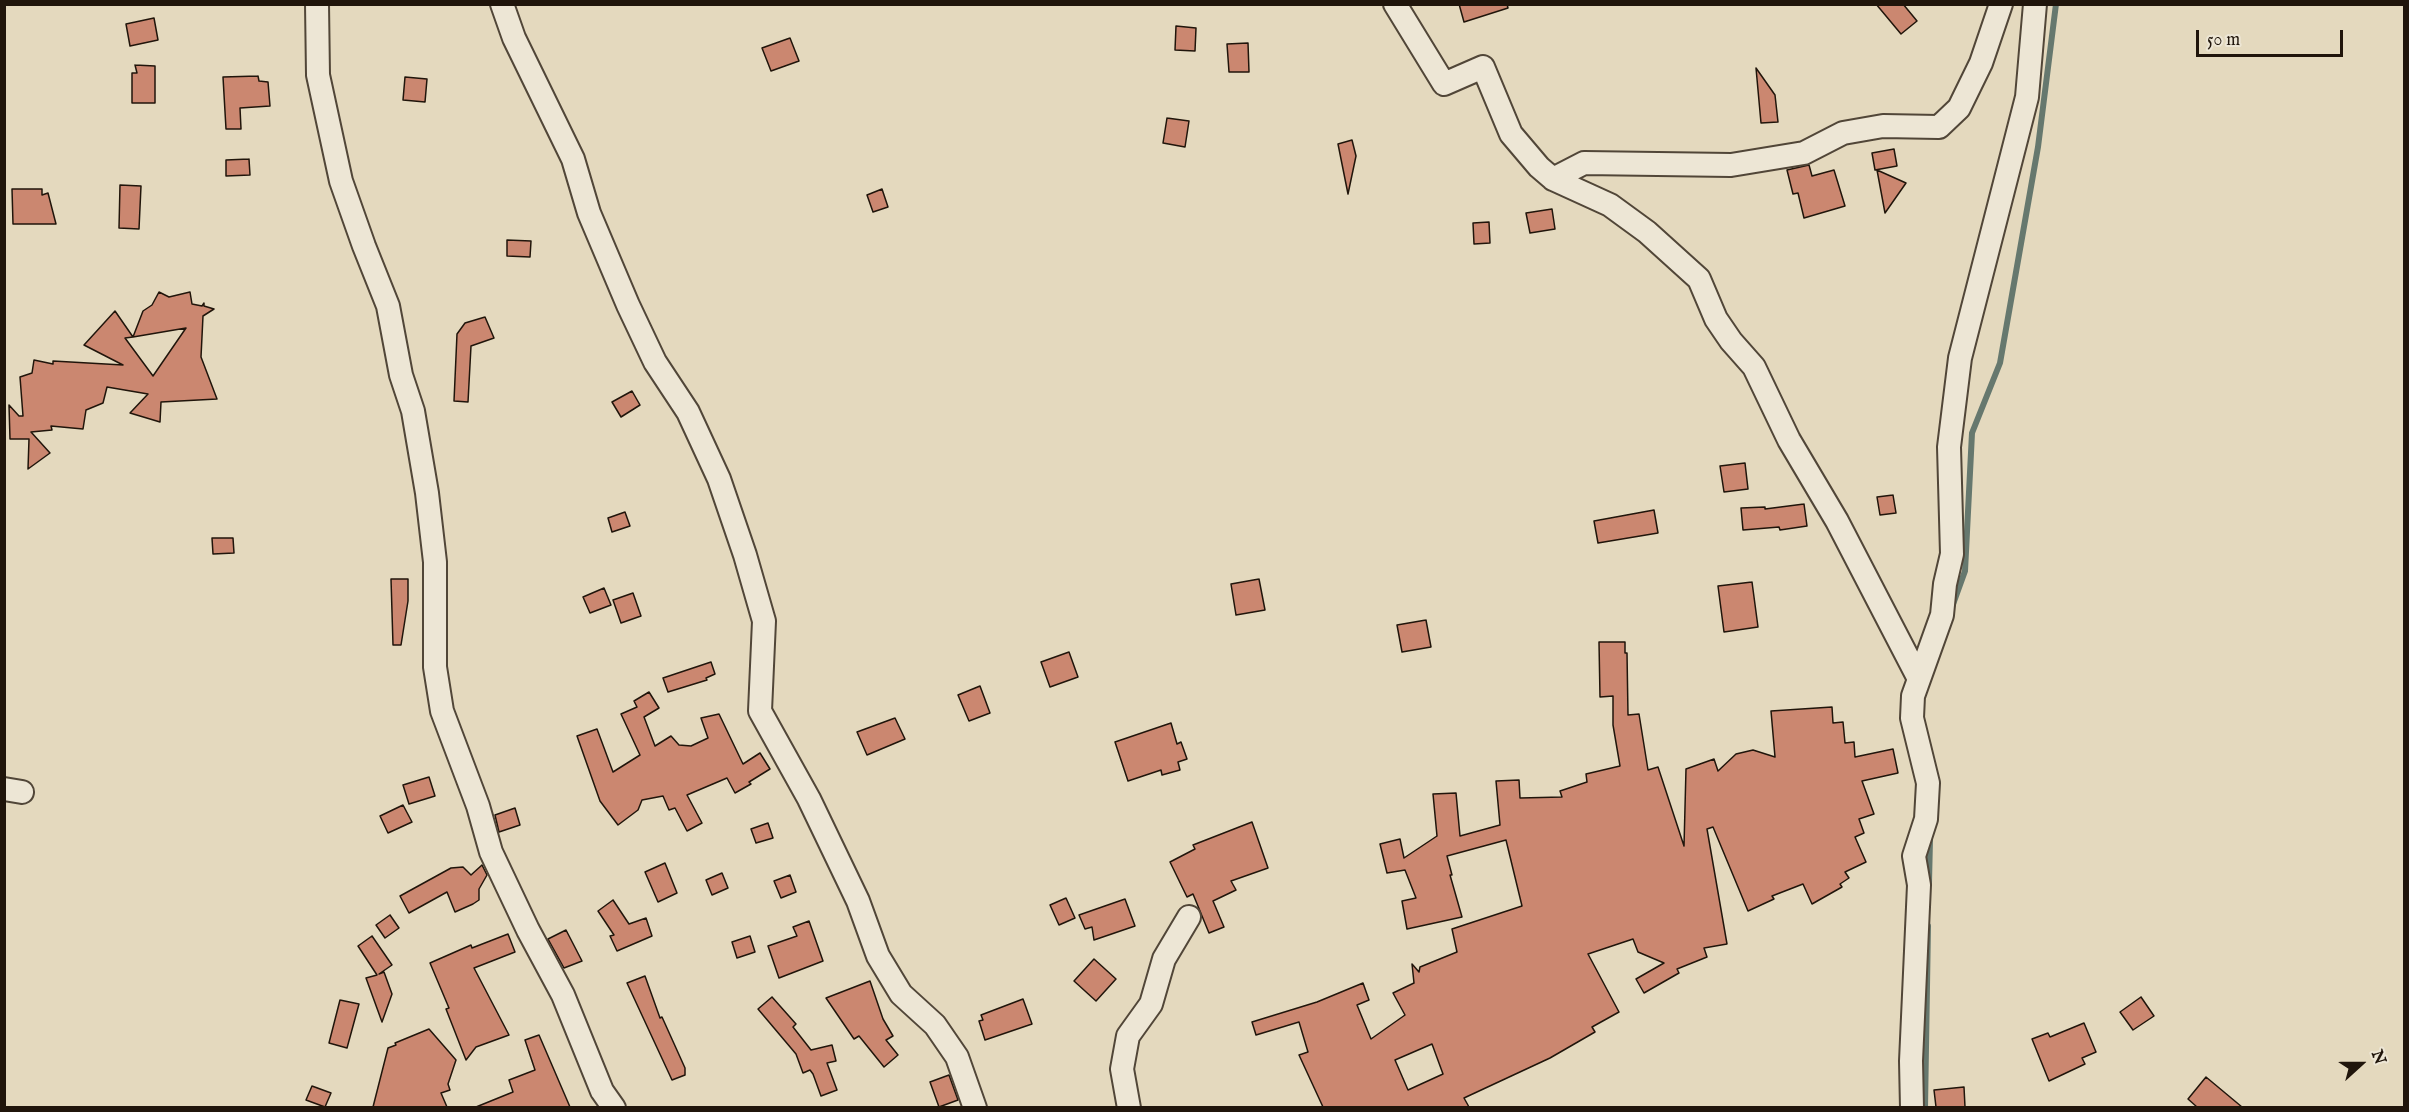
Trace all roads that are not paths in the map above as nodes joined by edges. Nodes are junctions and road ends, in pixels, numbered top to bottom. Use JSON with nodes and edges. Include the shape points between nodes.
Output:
{"nodes":[{"id":1,"x":317,"y":4,"type":"edge"},
{"id":2,"x":502,"y":4,"type":"edge"},
{"id":3,"x":1395,"y":4,"type":"edge"},
{"id":4,"x":2001,"y":4,"type":"edge"},
{"id":5,"x":2035,"y":4,"type":"edge"},
{"id":6,"x":1553,"y":179,"type":"junction"},
{"id":7,"x":1920,"y":679,"type":"junction"},
{"id":8,"x":1189,"y":917,"type":"dead end"},
{"id":9,"x":614,"y":1107,"type":"edge"},
{"id":10,"x":975,"y":1107,"type":"edge"},
{"id":11,"x":1129,"y":1107,"type":"edge"},
{"id":12,"x":1912,"y":1107,"type":"edge"}],
"edges":[{"from":1,"to":9,"type":"street","via":[[318,75],[338,171],[388,306],[427,493],[435,562],[435,667],[442,711],[491,852],[563,995],[602,1091]]},
{"from":2,"to":10,"type":"street","via":[[514,38],[573,159],[589,213],[628,305],[655,362],[688,412],[719,479],[764,621],[760,711],[809,799],[858,901],[878,956],[901,994],[935,1025],[957,1057]]},
{"from":3,"to":6,"type":"street","via":[[1444,84],[1483,67],[1511,134]]},
{"from":4,"to":6,"type":"street","via":[[1981,63],[1959,108],[1939,127],[1883,126],[1843,132],[1804,153],[1731,165],[1584,163]]},
{"from":5,"to":7,"type":"street","via":[[2027,97],[1960,358],[1949,447],[1952,554],[1942,615]]},
{"from":6,"to":7,"type":"street","via":[[1610,205],[1699,279],[1716,319],[1754,367],[1789,440],[1827,502]]},
{"from":7,"to":12,"type":"street","via":[[1913,696],[1912,718],[1928,783],[1926,819],[1914,856],[1919,885]]},
{"from":8,"to":11,"type":"street","via":[[1164,959],[1151,1004],[1128,1036],[1122,1069]]}]}
